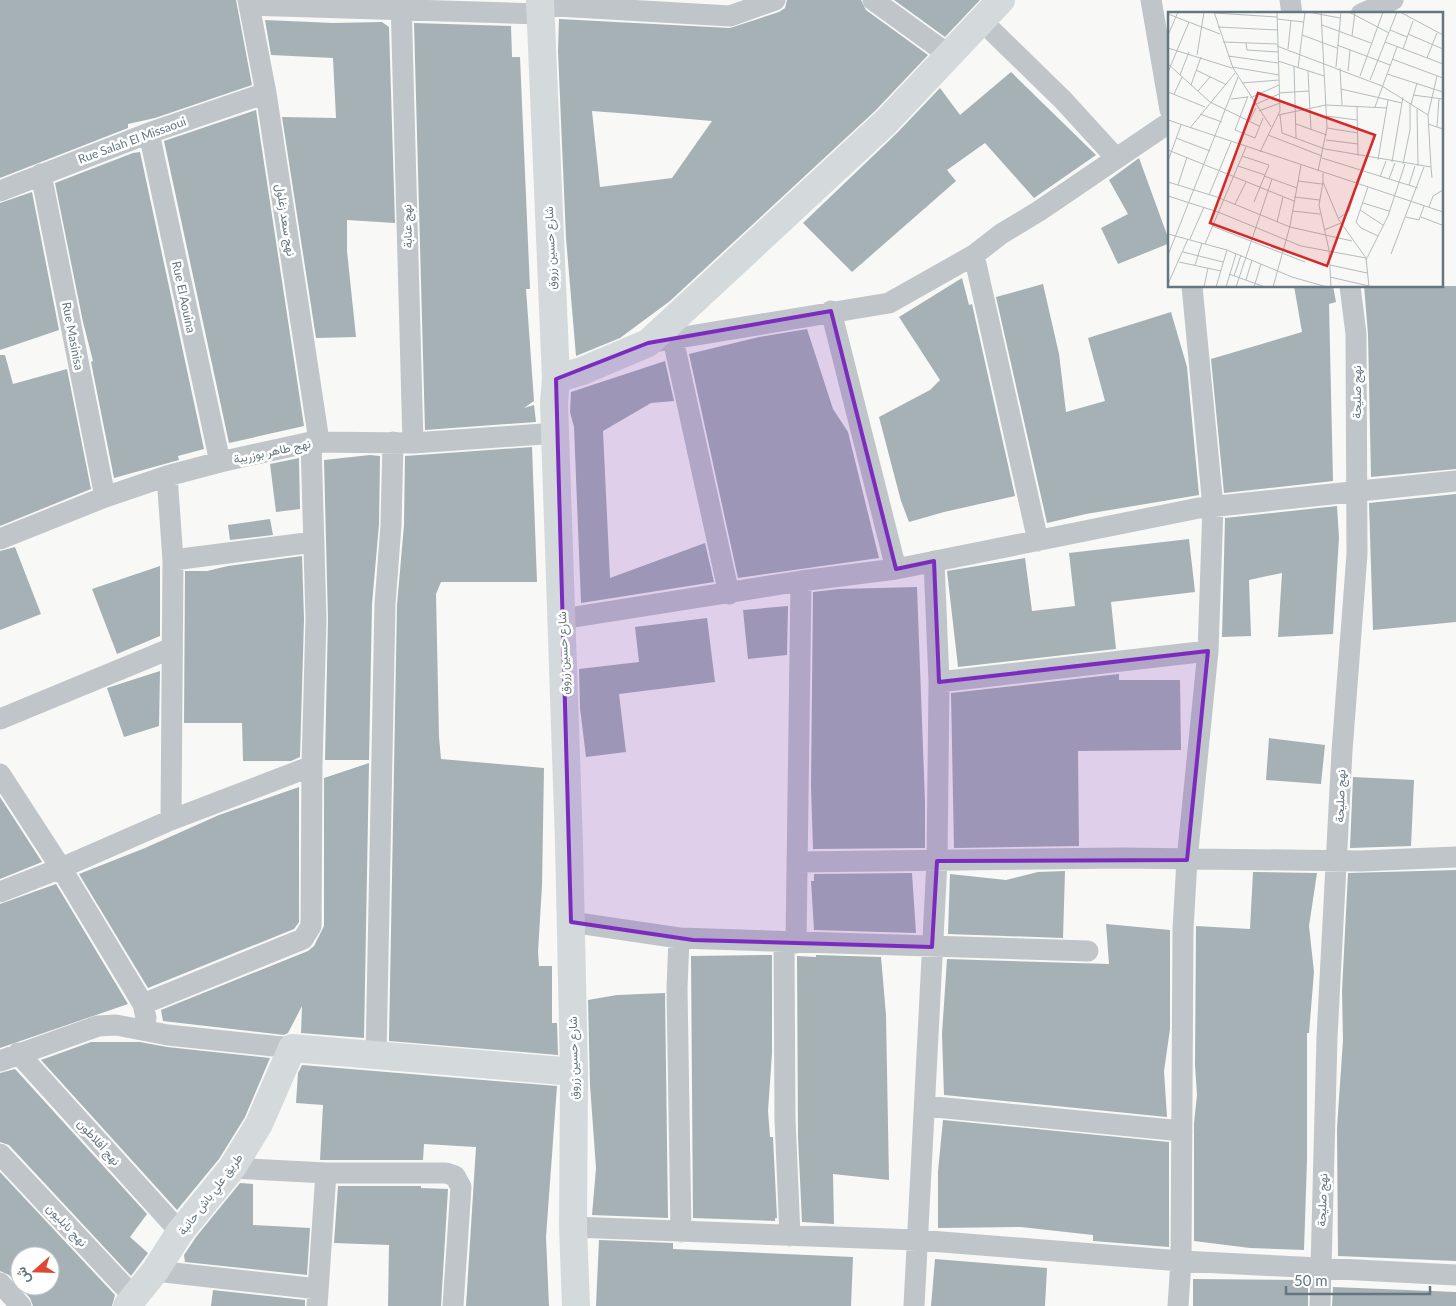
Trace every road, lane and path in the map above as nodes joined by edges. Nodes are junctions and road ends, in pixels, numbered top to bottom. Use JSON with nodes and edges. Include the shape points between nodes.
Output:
{"nodes":[{"id":1,"x":775,"y":0,"type":"edge"},
{"id":2,"x":873,"y":0,"type":"edge"},
{"id":3,"x":1001,"y":0,"type":"edge"},
{"id":4,"x":1151,"y":0,"type":"edge"},
{"id":5,"x":1393,"y":0,"type":"edge"},
{"id":6,"x":249,"y":3,"type":"edge"},
{"id":7,"x":401,"y":5,"type":"edge"},
{"id":8,"x":540,"y":6,"type":"edge"},
{"id":9,"x":1366,"y":12,"type":"edge"},
{"id":10,"x":982,"y":21,"type":"junction"},
{"id":11,"x":949,"y":55,"type":"junction"},
{"id":12,"x":266,"y":93,"type":"junction"},
{"id":13,"x":1168,"y":98,"type":"edge"},
{"id":14,"x":1168,"y":123,"type":"edge"},
{"id":15,"x":148,"y":133,"type":"junction"},
{"id":16,"x":1116,"y":158,"type":"junction"},
{"id":17,"x":41,"y":174,"type":"junction"},
{"id":18,"x":0,"y":191,"type":"edge"},
{"id":19,"x":974,"y":255,"type":"junction"},
{"id":20,"x":1192,"y":288,"type":"edge"},
{"id":21,"x":1350,"y":288,"type":"edge"},
{"id":22,"x":831,"y":311,"type":"junction"},
{"id":23,"x":660,"y":341,"type":"junction"},
{"id":24,"x":556,"y":379,"type":"junction"},
{"id":25,"x":557,"y":433,"type":"junction"},
{"id":26,"x":315,"y":442,"type":"junction"},
{"id":27,"x":403,"y":442,"type":"junction"},
{"id":28,"x":220,"y":462,"type":"junction"},
{"id":29,"x":167,"y":476,"type":"junction"},
{"id":30,"x":1456,"y":481,"type":"edge"},
{"id":31,"x":1356,"y":491,"type":"junction"},
{"id":32,"x":105,"y":497,"type":"junction"},
{"id":33,"x":1213,"y":507,"type":"junction"},
{"id":34,"x":0,"y":539,"type":"edge"},
{"id":35,"x":1038,"y":541,"type":"junction"},
{"id":36,"x":314,"y":542,"type":"junction"},
{"id":37,"x":173,"y":560,"type":"junction"},
{"id":38,"x":934,"y":561,"type":"junction"},
{"id":39,"x":896,"y":570,"type":"junction"},
{"id":40,"x":801,"y":581,"type":"junction"},
{"id":41,"x":729,"y":594,"type":"junction"},
{"id":42,"x":562,"y":619,"type":"junction"},
{"id":43,"x":172,"y":648,"type":"junction"},
{"id":44,"x":1208,"y":651,"type":"junction"},
{"id":45,"x":939,"y":682,"type":"junction"},
{"id":46,"x":0,"y":719,"type":"edge"},
{"id":47,"x":312,"y":766,"type":"junction"},
{"id":48,"x":0,"y":774,"type":"edge"},
{"id":49,"x":171,"y":820,"type":"junction"},
{"id":50,"x":1456,"y":857,"type":"edge"},
{"id":51,"x":1187,"y":860,"type":"junction"},
{"id":52,"x":937,"y":861,"type":"junction"},
{"id":53,"x":1338,"y":861,"type":"junction"},
{"id":54,"x":797,"y":862,"type":"junction"},
{"id":55,"x":61,"y":868,"type":"junction"},
{"id":56,"x":0,"y":892,"type":"edge"},
{"id":57,"x":571,"y":922,"type":"junction"},
{"id":58,"x":679,"y":938,"type":"junction"},
{"id":59,"x":790,"y":943,"type":"junction"},
{"id":60,"x":932,"y":946,"type":"junction"},
{"id":61,"x":1088,"y":951,"type":"dead end"},
{"id":62,"x":143,"y":1004,"type":"junction"},
{"id":63,"x":149,"y":1030,"type":"junction"},
{"id":64,"x":292,"y":1048,"type":"junction"},
{"id":65,"x":376,"y":1056,"type":"junction"},
{"id":66,"x":9,"y":1057,"type":"edge"},
{"id":67,"x":574,"y":1072,"type":"junction"},
{"id":68,"x":925,"y":1106,"type":"junction"},
{"id":69,"x":1182,"y":1131,"type":"junction"},
{"id":70,"x":0,"y":1154,"type":"edge"},
{"id":71,"x":232,"y":1168,"type":"junction"},
{"id":72,"x":326,"y":1173,"type":"junction"},
{"id":73,"x":573,"y":1227,"type":"junction"},
{"id":74,"x":180,"y":1232,"type":"junction"},
{"id":75,"x":681,"y":1232,"type":"junction"},
{"id":76,"x":790,"y":1236,"type":"junction"},
{"id":77,"x":917,"y":1240,"type":"junction"},
{"id":78,"x":1181,"y":1261,"type":"junction"},
{"id":79,"x":1319,"y":1269,"type":"junction"},
{"id":80,"x":155,"y":1271,"type":"junction"},
{"id":81,"x":1456,"y":1275,"type":"edge"},
{"id":82,"x":0,"y":1283,"type":"edge"},
{"id":83,"x":318,"y":1297,"type":"edge"},
{"id":84,"x":130,"y":1301,"type":"edge"},
{"id":85,"x":22,"y":1306,"type":"edge"},
{"id":86,"x":454,"y":1306,"type":"edge"},
{"id":87,"x":576,"y":1306,"type":"edge"},
{"id":88,"x":914,"y":1306,"type":"edge"},
{"id":89,"x":1178,"y":1306,"type":"edge"},
{"id":90,"x":1320,"y":1306,"type":"edge"}],
"edges":[{"from":1,"to":8,"type":"street","via":[[730,16]]},
{"from":2,"to":11,"type":"street"},
{"from":3,"to":10,"type":"street"},
{"from":4,"to":13,"type":"street"},
{"from":5,"to":9,"type":"street"},
{"from":6,"to":7,"type":"street"},
{"from":6,"to":12,"type":"street","name":"نهج سعد زغلول"},
{"from":7,"to":8,"type":"street"},
{"from":7,"to":27,"type":"street","name":"نهج عنابة"},
{"from":8,"to":24,"type":"street","name":"شارع حسين زروق"},
{"from":10,"to":11,"type":"street"},
{"from":10,"to":16,"type":"street","via":[[1063,100]]},
{"from":11,"to":23,"type":"street","via":[[886,122]]},
{"from":12,"to":15,"type":"street","name":"Rue Salah El Missaoui"},
{"from":12,"to":26,"type":"street","name":"نهج سعد زغلول"},
{"from":14,"to":16,"type":"street"},
{"from":15,"to":17,"type":"street","name":"Rue Salah El Missaoui"},
{"from":15,"to":28,"type":"street","name":"Rue El Aouina"},
{"from":16,"to":19,"type":"street"},
{"from":17,"to":18,"type":"street","name":"Rue Salah El Missaoui"},
{"from":17,"to":32,"type":"street","name":"Rue Masinisa"},
{"from":19,"to":22,"type":"street","via":[[889,303]]},
{"from":19,"to":35,"type":"street"},
{"from":20,"to":33,"type":"street"},
{"from":21,"to":31,"type":"street","name":"نهج صليحة","via":[[1356,334]]},
{"from":22,"to":23,"type":"street"},
{"from":22,"to":39,"type":"street"},
{"from":23,"to":24,"type":"street"},
{"from":23,"to":41,"type":"street"},
{"from":24,"to":25,"type":"street","name":"شارع حسين زروق"},
{"from":25,"to":27,"type":"street","name":"نهج طاهر بوزريبة"},
{"from":25,"to":42,"type":"street","name":"شارع حسين زروق"},
{"from":26,"to":27,"type":"street","name":"نهج طاهر بوزريبة"},
{"from":26,"to":28,"type":"street","name":"نهج طاهر بوزريبة"},
{"from":26,"to":36,"type":"street","name":"نهج سعد زغلول"},
{"from":27,"to":65,"type":"street","name":"نهج عنابة","via":[[391,525],[385,604]]},
{"from":28,"to":29,"type":"street","name":"نهج طاهر بوزريبة"},
{"from":29,"to":32,"type":"street","name":"نهج طاهر بوزريبة"},
{"from":29,"to":37,"type":"street"},
{"from":30,"to":31,"type":"street"},
{"from":31,"to":33,"type":"street"},
{"from":31,"to":53,"type":"street","name":"نهج صليحة","via":[[1357,554],[1342,751]]},
{"from":32,"to":34,"type":"street","name":"نهج طاهر بوزريبة"},
{"from":33,"to":35,"type":"street"},
{"from":33,"to":44,"type":"street"},
{"from":35,"to":38,"type":"street"},
{"from":36,"to":37,"type":"street"},
{"from":36,"to":47,"type":"street","name":"نهج سعد زغلول","via":[[316,619]]},
{"from":37,"to":43,"type":"street"},
{"from":38,"to":39,"type":"street"},
{"from":38,"to":45,"type":"street"},
{"from":39,"to":40,"type":"street"},
{"from":40,"to":41,"type":"street"},
{"from":40,"to":54,"type":"street"},
{"from":41,"to":42,"type":"street"},
{"from":42,"to":57,"type":"street","name":"شارع حسين زروق"},
{"from":43,"to":46,"type":"street"},
{"from":43,"to":49,"type":"street"},
{"from":44,"to":45,"type":"street"},
{"from":44,"to":51,"type":"street"},
{"from":45,"to":52,"type":"street"},
{"from":47,"to":49,"type":"street"},
{"from":47,"to":62,"type":"street","name":"نهج سعد زغلول","via":[[312,919],[309,933],[303,939]]},
{"from":48,"to":55,"type":"street"},
{"from":49,"to":55,"type":"street"},
{"from":50,"to":53,"type":"street"},
{"from":51,"to":52,"type":"street"},
{"from":51,"to":53,"type":"street"},
{"from":51,"to":69,"type":"street","via":[[1183,929]]},
{"from":52,"to":54,"type":"street"},
{"from":52,"to":60,"type":"street"},
{"from":53,"to":79,"type":"street","name":"نهج صليحة","via":[[1327,1037]]},
{"from":54,"to":59,"type":"street"},
{"from":55,"to":56,"type":"street"},
{"from":55,"to":62,"type":"street"},
{"from":57,"to":58,"type":"street"},
{"from":57,"to":67,"type":"street","name":"شارع حسين زروق"},
{"from":58,"to":59,"type":"street"},
{"from":58,"to":75,"type":"street","via":[[676,988]]},
{"from":59,"to":60,"type":"street"},
{"from":59,"to":76,"type":"street","via":[[784,1119]]},
{"from":60,"to":61,"type":"street"},
{"from":60,"to":68,"type":"street"},
{"from":62,"to":63,"type":"street"},
{"from":63,"to":64,"type":"street","via":[[168,1035]]},
{"from":63,"to":66,"type":"street","via":[[98,1026]]},
{"from":64,"to":65,"type":"street"},
{"from":64,"to":71,"type":"street","name":"طريق علي باش حانبة","via":[[259,1124]]},
{"from":65,"to":67,"type":"street"},
{"from":66,"to":74,"type":"street","name":"نهج أفلاطون"},
{"from":67,"to":73,"type":"street","name":"شارع حسين زروق"},
{"from":68,"to":69,"type":"street"},
{"from":68,"to":77,"type":"street"},
{"from":69,"to":78,"type":"street"},
{"from":70,"to":84,"type":"street","name":"نهج نابليون"},
{"from":71,"to":72,"type":"street"},
{"from":71,"to":74,"type":"street","name":"طريق علي باش حانبة"},
{"from":72,"to":83,"type":"street"},
{"from":72,"to":86,"type":"street","via":[[446,1173],[456,1176],[462,1187]]},
{"from":73,"to":75,"type":"street"},
{"from":73,"to":87,"type":"street","name":"شارع حسين زروق"},
{"from":74,"to":80,"type":"street","name":"طريق علي باش حانبة"},
{"from":75,"to":76,"type":"street"},
{"from":76,"to":77,"type":"street"},
{"from":77,"to":78,"type":"street"},
{"from":77,"to":88,"type":"street"},
{"from":78,"to":79,"type":"street"},
{"from":78,"to":89,"type":"street"},
{"from":79,"to":81,"type":"street"},
{"from":79,"to":90,"type":"street","name":"نهج صليحة"},
{"from":80,"to":83,"type":"street"},
{"from":80,"to":84,"type":"street","name":"طريق علي باش حانبة"},
{"from":82,"to":85,"type":"street"}]}
